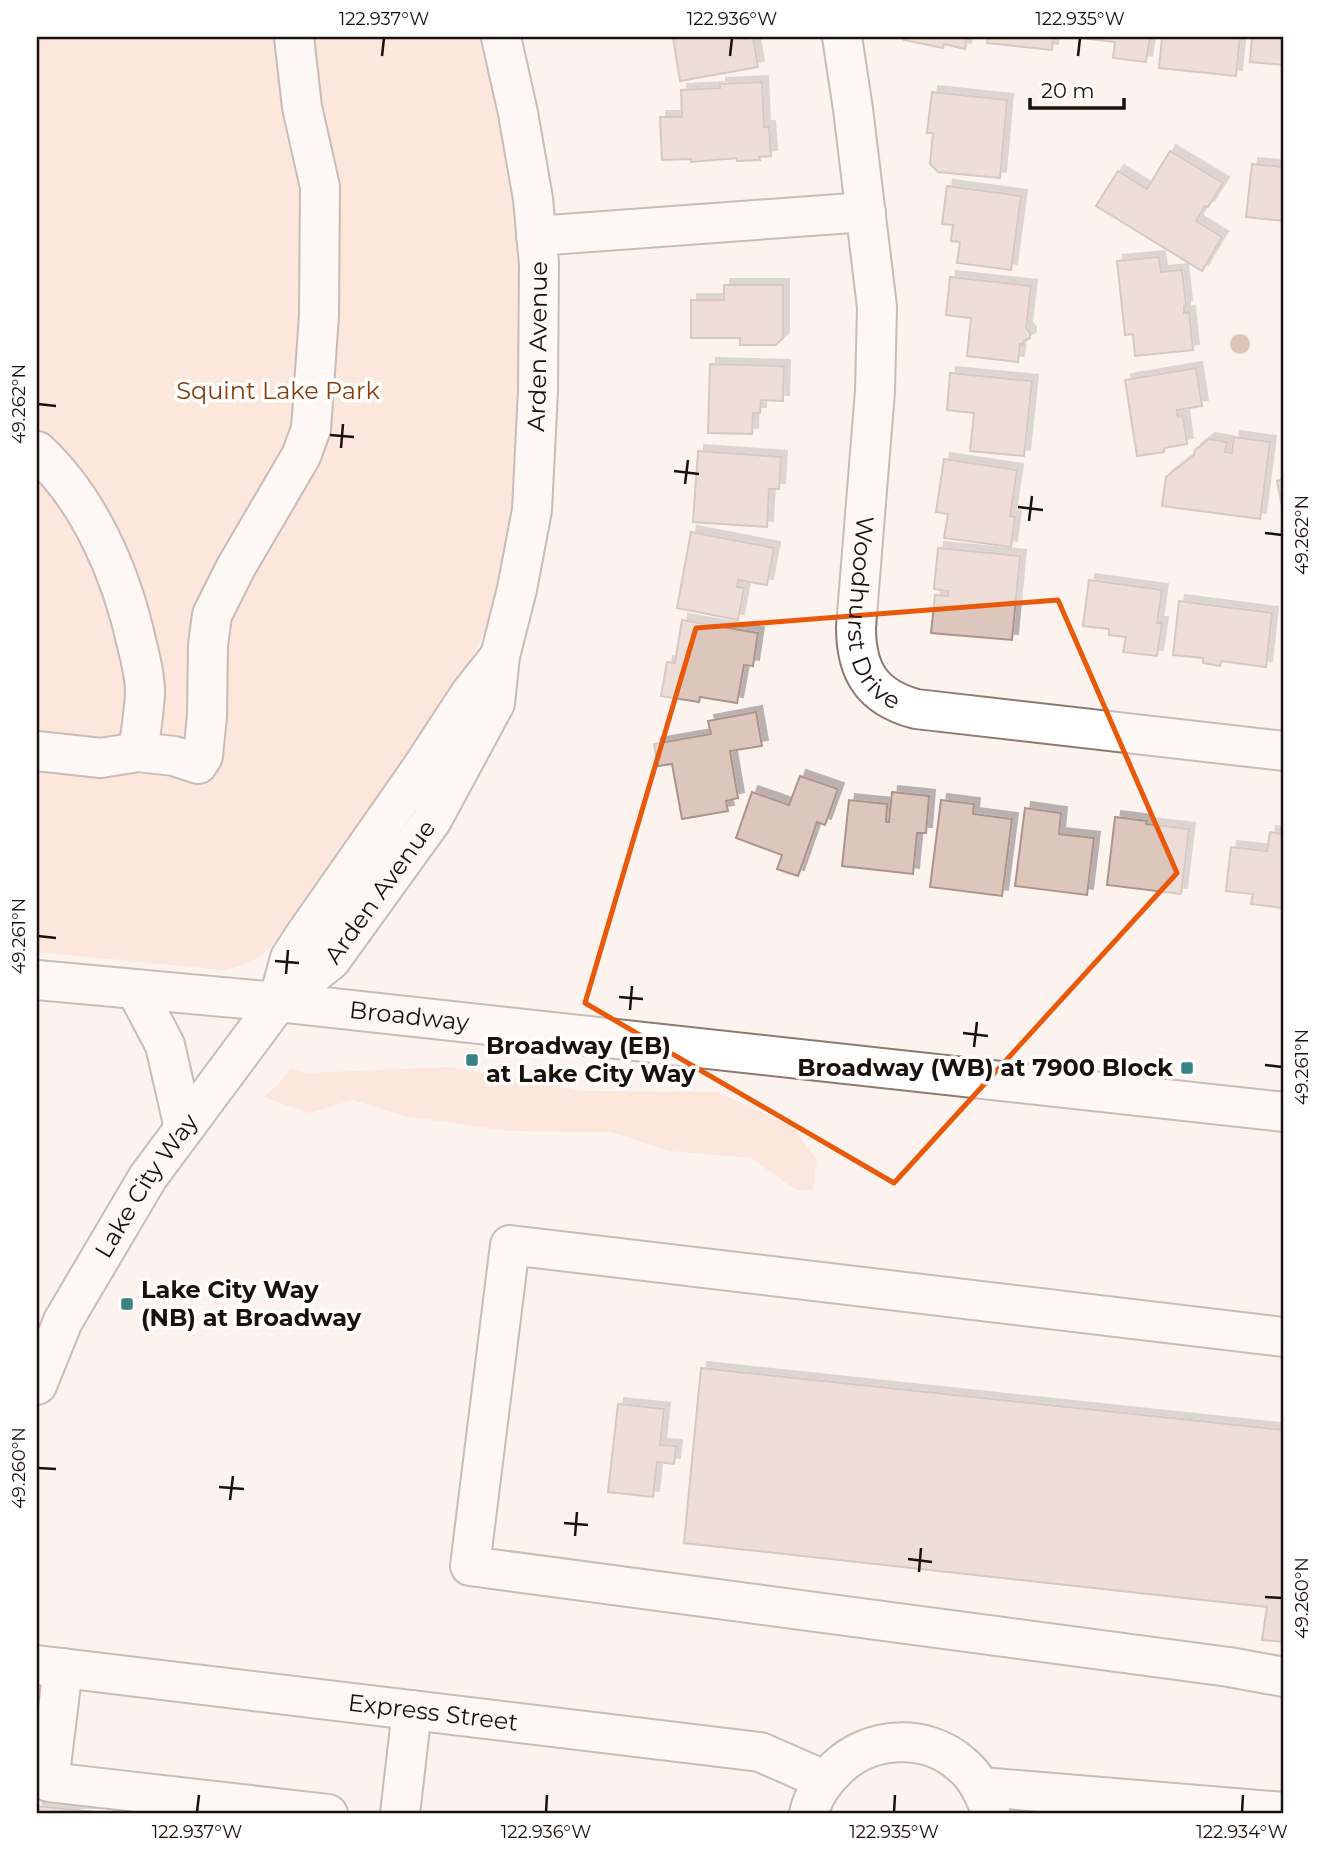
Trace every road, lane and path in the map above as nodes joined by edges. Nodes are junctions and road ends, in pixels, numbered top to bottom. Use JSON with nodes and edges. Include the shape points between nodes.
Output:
{"nodes":[{"id":1,"x":294,"y":37,"type":"edge"},
{"id":2,"x":501,"y":37,"type":"edge"},
{"id":3,"x":842,"y":37,"type":"edge"},
{"id":4,"x":866,"y":212,"type":"junction"},
{"id":5,"x":536,"y":236,"type":"junction"},
{"id":6,"x":37,"y":451,"type":"edge"},
{"id":7,"x":37,"y":751,"type":"edge"},
{"id":8,"x":1284,"y":751,"type":"edge"},
{"id":9,"x":138,"y":752,"type":"junction"},
{"id":10,"x":37,"y":980,"type":"edge"},
{"id":11,"x":136,"y":990,"type":"junction"},
{"id":12,"x":278,"y":1002,"type":"junction"},
{"id":13,"x":1284,"y":1112,"type":"edge"},
{"id":14,"x":184,"y":1128,"type":"junction"},
{"id":15,"x":1284,"y":1336,"type":"edge"},
{"id":16,"x":37,"y":1385,"type":"edge"},
{"id":17,"x":50,"y":1666,"type":"edge"},
{"id":18,"x":1284,"y":1677,"type":"edge"},
{"id":19,"x":412,"y":1710,"type":"junction"},
{"id":20,"x":824,"y":1780,"type":"junction"},
{"id":21,"x":987,"y":1801,"type":"edge"},
{"id":22,"x":1165,"y":1808,"type":"edge"},
{"id":23,"x":1284,"y":1812,"type":"edge"},
{"id":24,"x":328,"y":1814,"type":"edge"},
{"id":25,"x":400,"y":1814,"type":"edge"},
{"id":26,"x":809,"y":1814,"type":"edge"}],
"edges":[{"from":1,"to":9,"type":"street","via":[[302,107],[320,187],[319,314],[311,429],[302,456],[212,615],[203,756],[198,764],[174,755]]},
{"from":2,"to":5,"type":"street","name":"Arden Avenue","via":[[518,113]]},
{"from":3,"to":4,"type":"street","name":"Woodhurst Drive"},
{"from":4,"to":5,"type":"street"},
{"from":4,"to":8,"type":"street","name":"Woodhurst Drive","via":[[877,307],[876,363],[856,646],[869,681],[888,698],[916,709]]},
{"from":5,"to":12,"type":"street","name":"Arden Avenue","via":[[538,391],[532,510],[500,656],[290,958]]},
{"from":6,"to":9,"type":"street","via":[[73,494],[118,575],[145,691]]},
{"from":7,"to":9,"type":"street","via":[[101,758]]},
{"from":10,"to":11,"type":"street","name":"Broadway"},
{"from":11,"to":12,"type":"street","name":"Broadway"},
{"from":11,"to":14,"type":"street","via":[[165,1045]]},
{"from":12,"to":13,"type":"street","name":"Broadway"},
{"from":12,"to":14,"type":"street","name":"Lake City Way"},
{"from":14,"to":16,"type":"street","name":"Lake City Way","via":[[148,1177],[63,1321]]},
{"from":15,"to":18,"type":"street","via":[[510,1245],[470,1566]]},
{"from":17,"to":19,"type":"street","name":"Express Street"},
{"from":17,"to":24,"type":"street","via":[[49,1782]]},
{"from":19,"to":20,"type":"street","name":"Express Street","via":[[760,1752]]},
{"from":19,"to":25,"type":"street"},
{"from":20,"to":21,"type":"street","via":[[846,1759],[874,1745],[904,1742],[934,1748],[961,1763]]},
{"from":20,"to":26,"type":"street"},
{"from":21,"to":22,"type":"street"},
{"from":22,"to":23,"type":"street"}]}
